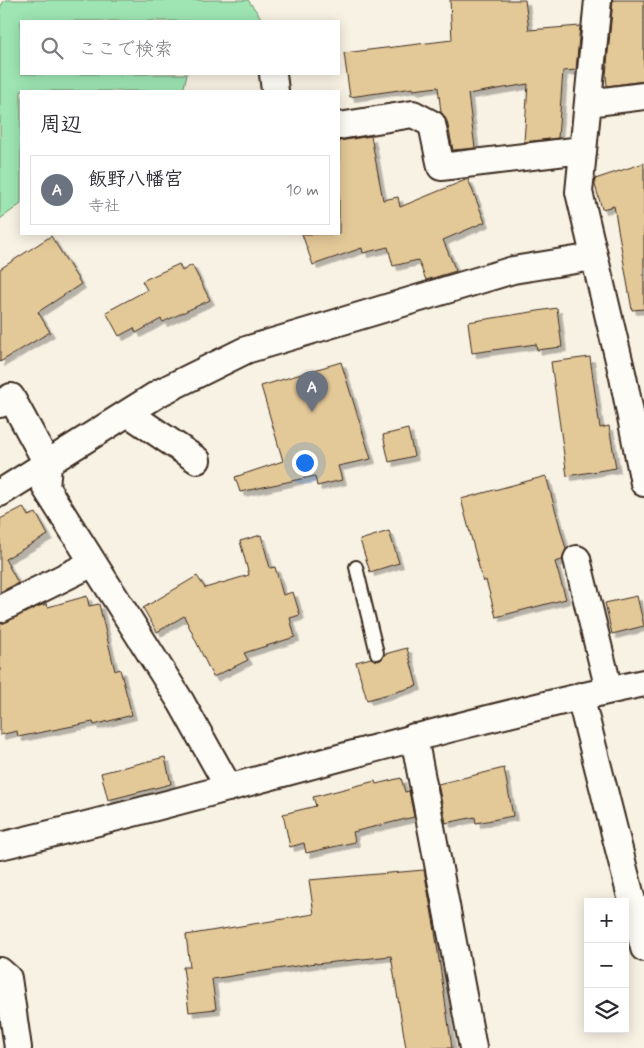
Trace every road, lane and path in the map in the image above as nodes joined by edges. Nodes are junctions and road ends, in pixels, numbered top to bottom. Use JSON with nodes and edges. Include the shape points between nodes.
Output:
{"nodes":[{"id":1,"x":598,"y":0,"type":"edge"},
{"id":2,"x":272,"y":75,"type":"edge"},
{"id":3,"x":275,"y":90,"type":"edge"},
{"id":4,"x":644,"y":96,"type":"edge"},
{"id":5,"x":588,"y":103,"type":"junction"},
{"id":6,"x":340,"y":126,"type":"edge"},
{"id":7,"x":582,"y":150,"type":"junction"},
{"id":8,"x":594,"y":257,"type":"junction"},
{"id":9,"x":633,"y":375,"type":"edge"},
{"id":10,"x":0,"y":404,"type":"edge"},
{"id":11,"x":128,"y":413,"type":"junction"},
{"id":12,"x":197,"y":460,"type":"dead end"},
{"id":13,"x":48,"y":464,"type":"junction"},
{"id":14,"x":644,"y":483,"type":"edge"},
{"id":15,"x":0,"y":493,"type":"edge"},
{"id":16,"x":577,"y":559,"type":"dead end"},
{"id":17,"x":93,"y":563,"type":"junction"},
{"id":18,"x":356,"y":567,"type":"dead end"},
{"id":19,"x":0,"y":609,"type":"edge"},
{"id":20,"x":377,"y":652,"type":"dead end"},
{"id":21,"x":644,"y":683,"type":"edge"},
{"id":22,"x":609,"y":690,"type":"junction"},
{"id":23,"x":580,"y":696,"type":"junction"},
{"id":24,"x":414,"y":737,"type":"junction"},
{"id":25,"x":229,"y":788,"type":"junction"},
{"id":26,"x":0,"y":846,"type":"edge"},
{"id":27,"x":643,"y":939,"type":"edge"},
{"id":28,"x":0,"y":971,"type":"edge"},
{"id":29,"x":18,"y":1048,"type":"edge"},
{"id":30,"x":472,"y":1048,"type":"edge"}],
"edges":[{"from":1,"to":5,"type":"street"},
{"from":2,"to":3,"type":"street"},
{"from":4,"to":5,"type":"street"},
{"from":5,"to":7,"type":"street"},
{"from":6,"to":7,"type":"street","via":[[413,114],[432,124],[441,167]]},
{"from":7,"to":8,"type":"street","via":[[579,192]]},
{"from":8,"to":9,"type":"street"},
{"from":8,"to":11,"type":"street","via":[[513,270],[246,350],[161,392]]},
{"from":9,"to":14,"type":"street"},
{"from":10,"to":13,"type":"street","via":[[11,397]]},
{"from":11,"to":12,"type":"street"},
{"from":11,"to":13,"type":"street"},
{"from":13,"to":15,"type":"street"},
{"from":13,"to":17,"type":"street","via":[[46,488]]},
{"from":16,"to":22,"type":"street"},
{"from":17,"to":19,"type":"street"},
{"from":17,"to":25,"type":"street","via":[[181,702]]},
{"from":18,"to":20,"type":"lane"},
{"from":21,"to":22,"type":"street"},
{"from":22,"to":23,"type":"street"},
{"from":23,"to":24,"type":"street"},
{"from":23,"to":27,"type":"street"},
{"from":24,"to":25,"type":"street"},
{"from":24,"to":30,"type":"street"},
{"from":25,"to":26,"type":"street","via":[[127,817]]},
{"from":28,"to":29,"type":"street","via":[[8,978]]}]}
